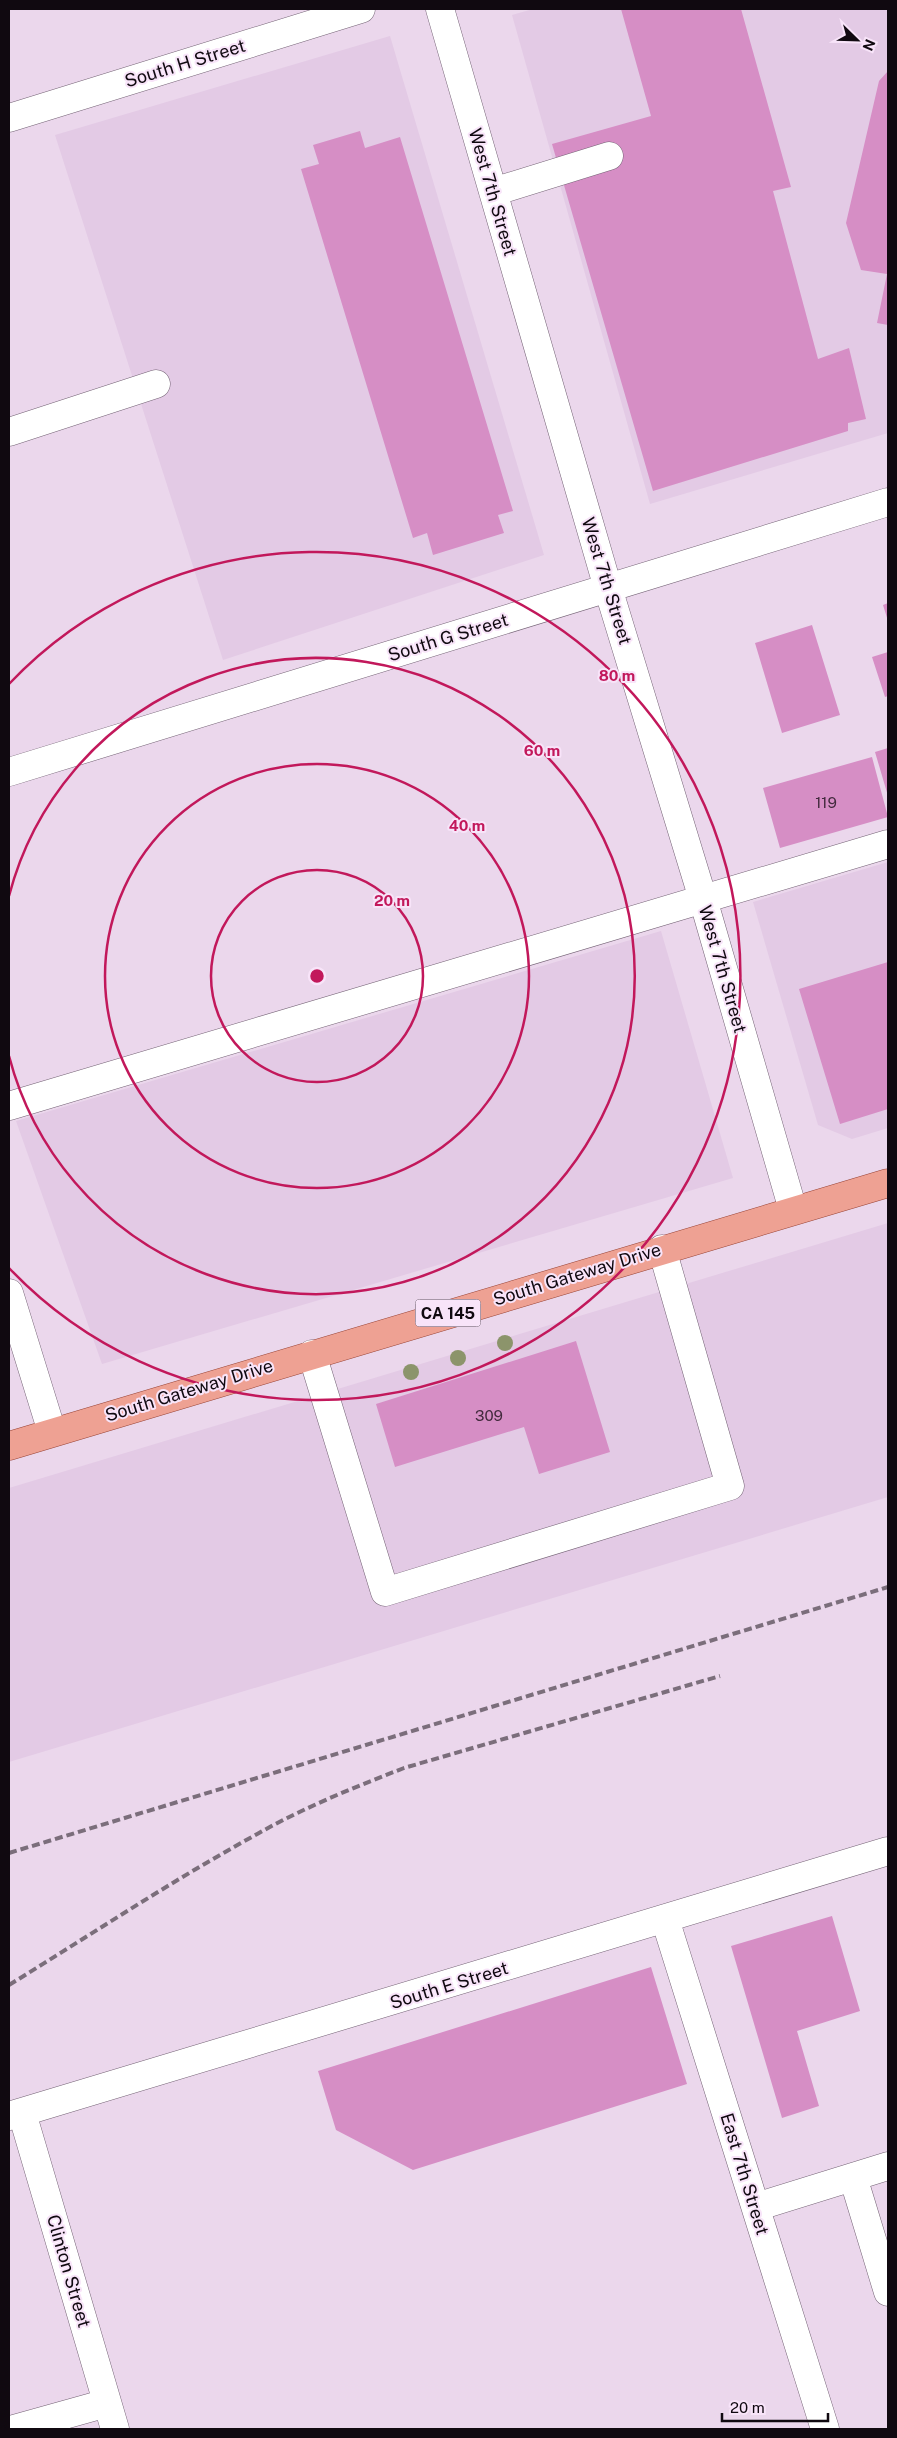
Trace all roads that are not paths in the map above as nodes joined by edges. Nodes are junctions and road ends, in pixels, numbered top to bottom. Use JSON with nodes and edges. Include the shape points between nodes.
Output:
{"nodes":[{"id":1,"x":361,"y":9,"type":"edge"},
{"id":2,"x":440,"y":9,"type":"edge"},
{"id":3,"x":9,"y":118,"type":"edge"},
{"id":4,"x":609,"y":156,"type":"dead end"},
{"id":5,"x":494,"y":192,"type":"junction"},
{"id":6,"x":156,"y":384,"type":"dead end"},
{"id":7,"x":9,"y":432,"type":"edge"},
{"id":8,"x":888,"y":502,"type":"edge"},
{"id":9,"x":608,"y":588,"type":"junction"},
{"id":10,"x":9,"y":772,"type":"edge"},
{"id":11,"x":888,"y":844,"type":"edge"},
{"id":12,"x":703,"y":899,"type":"junction"},
{"id":13,"x":9,"y":1106,"type":"edge"},
{"id":14,"x":888,"y":1183,"type":"edge"},
{"id":15,"x":794,"y":1210,"type":"junction"},
{"id":16,"x":662,"y":1249,"type":"junction"},
{"id":17,"x":9,"y":1293,"type":"edge"},
{"id":18,"x":13,"y":1321,"type":"edge"},
{"id":19,"x":312,"y":1354,"type":"junction"},
{"id":20,"x":52,"y":1432,"type":"junction"},
{"id":21,"x":9,"y":1446,"type":"edge"},
{"id":22,"x":888,"y":1850,"type":"edge"},
{"id":23,"x":665,"y":1920,"type":"junction"},
{"id":24,"x":15,"y":2115,"type":"edge"},
{"id":25,"x":888,"y":2166,"type":"edge"},
{"id":26,"x":853,"y":2177,"type":"junction"},
{"id":27,"x":756,"y":2207,"type":"junction"},
{"id":28,"x":888,"y":2292,"type":"edge"},
{"id":29,"x":107,"y":2403,"type":"junction"},
{"id":30,"x":14,"y":2429,"type":"edge"},
{"id":31,"x":115,"y":2429,"type":"edge"},
{"id":32,"x":825,"y":2429,"type":"edge"}],
"edges":[{"from":1,"to":3,"type":"street","name":"South H Street"},
{"from":2,"to":5,"type":"street","name":"West 7th Street"},
{"from":4,"to":5,"type":"street"},
{"from":5,"to":9,"type":"street","name":"West 7th Street"},
{"from":6,"to":7,"type":"street"},
{"from":8,"to":9,"type":"street","name":"South G Street"},
{"from":9,"to":10,"type":"street","name":"South G Street"},
{"from":9,"to":12,"type":"street","name":"West 7th Street"},
{"from":11,"to":12,"type":"street"},
{"from":12,"to":13,"type":"street"},
{"from":12,"to":15,"type":"street","name":"West 7th Street"},
{"from":14,"to":15,"type":"main road","name":"South Gateway Drive","number":"CA 145"},
{"from":15,"to":16,"type":"main road","name":"South Gateway Drive","number":"CA 145"},
{"from":16,"to":19,"type":"main road","name":"South Gateway Drive","number":"CA 145"},
{"from":16,"to":19,"type":"street","via":[[730,1486],[385,1592]]},
{"from":17,"to":18,"type":"street"},
{"from":18,"to":20,"type":"street"},
{"from":19,"to":20,"type":"main road","name":"South Gateway Drive","number":"CA 145"},
{"from":20,"to":21,"type":"main road","name":"South Gateway Drive","number":"CA 145"},
{"from":22,"to":23,"type":"street","name":"South E Street"},
{"from":23,"to":24,"type":"street","name":"South E Street"},
{"from":23,"to":27,"type":"street","name":"East 7th Street"},
{"from":24,"to":29,"type":"street","name":"Clinton Street"},
{"from":25,"to":26,"type":"street"},
{"from":26,"to":27,"type":"street"},
{"from":26,"to":28,"type":"street"},
{"from":27,"to":32,"type":"street","name":"East 7th Street"},
{"from":29,"to":30,"type":"street"},
{"from":29,"to":31,"type":"street","name":"Clinton Street"}]}
